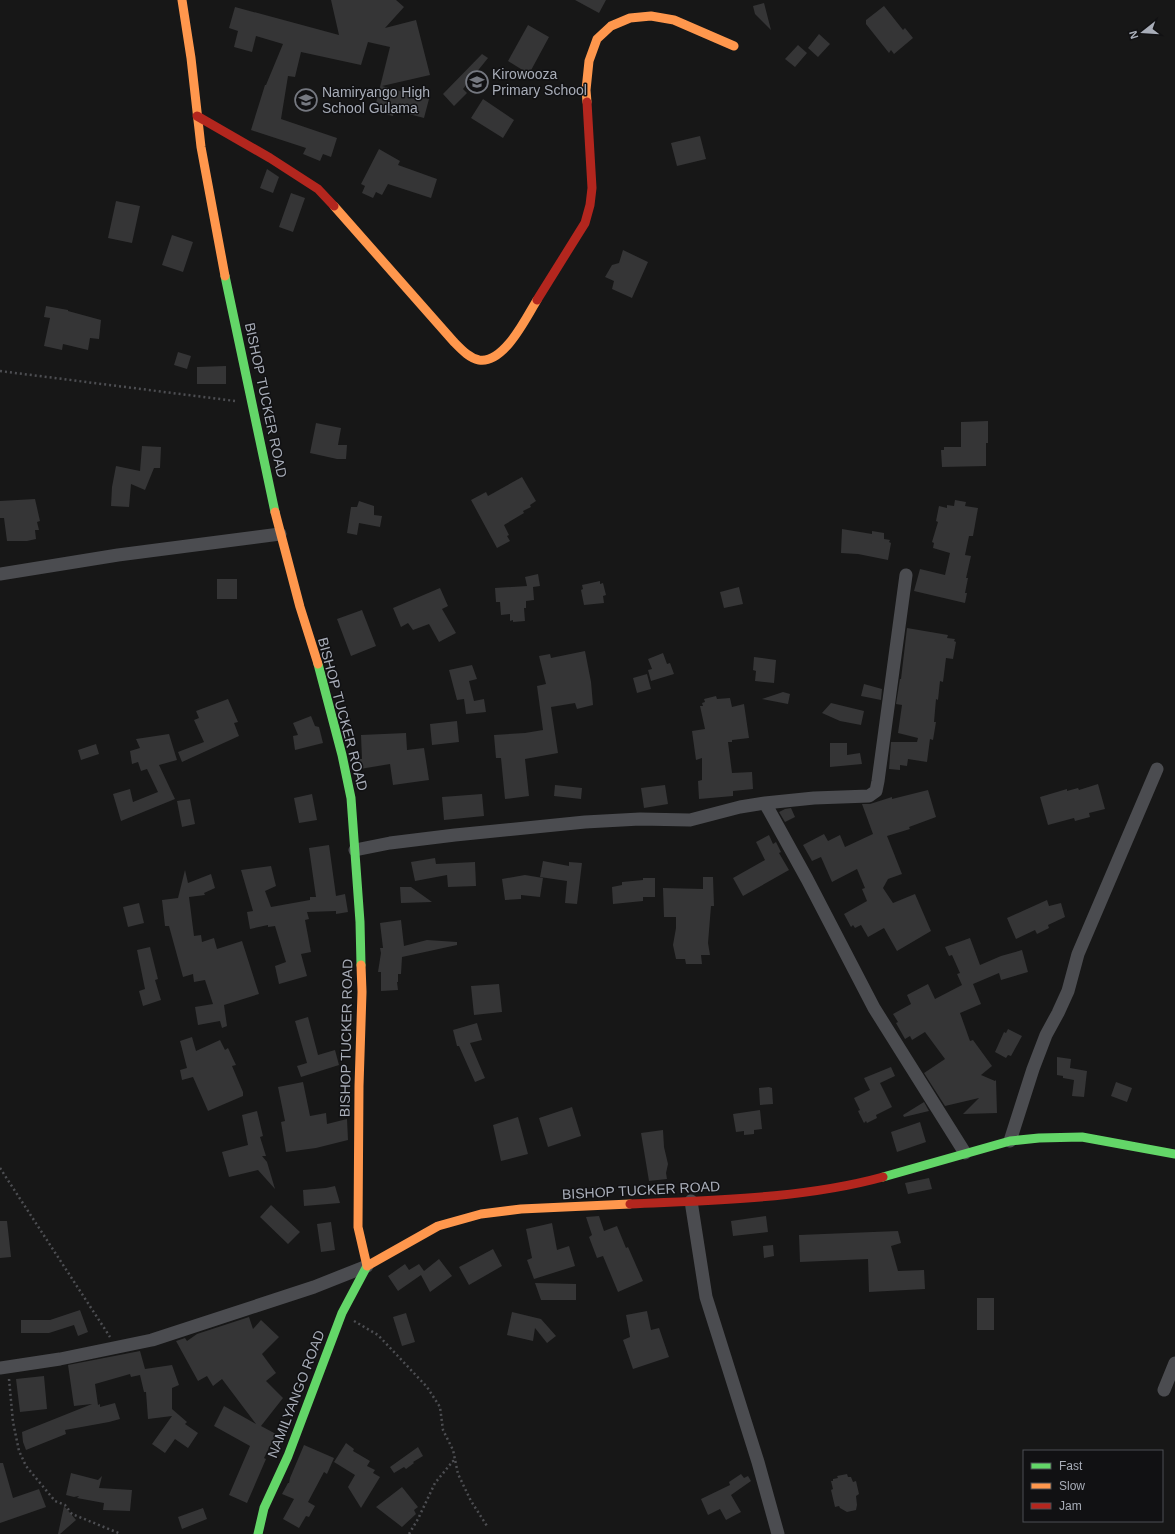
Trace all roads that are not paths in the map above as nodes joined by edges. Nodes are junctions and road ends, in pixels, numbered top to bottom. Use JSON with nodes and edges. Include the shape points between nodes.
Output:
{"nodes":[{"id":1,"x":182,"y":0,"type":"edge"},
{"id":2,"x":734,"y":46,"type":"dead end"},
{"id":3,"x":197,"y":116,"type":"junction"},
{"id":4,"x":280,"y":534,"type":"junction"},
{"id":5,"x":0,"y":574,"type":"edge"},
{"id":6,"x":906,"y":575,"type":"dead end"},
{"id":7,"x":1157,"y":769,"type":"dead end"},
{"id":8,"x":765,"y":803,"type":"junction"},
{"id":9,"x":355,"y":850,"type":"junction"},
{"id":10,"x":1010,"y":1141,"type":"junction"},
{"id":11,"x":965,"y":1153,"type":"junction"},
{"id":12,"x":1175,"y":1154,"type":"edge"},
{"id":13,"x":691,"y":1201,"type":"junction"},
{"id":14,"x":367,"y":1266,"type":"junction"},
{"id":15,"x":1175,"y":1363,"type":"edge"},
{"id":16,"x":4,"y":1367,"type":"edge"},
{"id":17,"x":1164,"y":1390,"type":"dead end"},
{"id":18,"x":258,"y":1534,"type":"edge"},
{"id":19,"x":778,"y":1534,"type":"edge"}],
"edges":[{"from":1,"to":3,"type":"main road","name":"BISHOP TUCKER ROAD"},
{"from":2,"to":3,"type":"main road","via":[[674,20],[651,16],[630,18],[611,26],[597,39],[589,61],[586,90],[592,188],[585,223],[516,336],[505,349],[492,358],[481,360],[472,357],[454,342],[318,189]]},
{"from":3,"to":4,"type":"main road","name":"BISHOP TUCKER ROAD","via":[[225,276]]},
{"from":4,"to":5,"type":"street","via":[[118,555]]},
{"from":4,"to":9,"type":"main road","name":"BISHOP TUCKER ROAD","via":[[342,755],[351,798]]},
{"from":6,"to":8,"type":"street","via":[[876,791],[864,797],[814,798]]},
{"from":7,"to":10,"type":"street","via":[[1078,954],[1068,991],[1046,1035]]},
{"from":8,"to":9,"type":"street","via":[[690,820],[586,822],[455,835]]},
{"from":8,"to":11,"type":"street","via":[[874,1008]]},
{"from":9,"to":14,"type":"main road","name":"BISHOP TUCKER ROAD","via":[[362,992],[358,1227]]},
{"from":10,"to":11,"type":"main road","name":"BISHOP TUCKER ROAD"},
{"from":10,"to":12,"type":"main road","name":"BISHOP TUCKER ROAD","via":[[1082,1137]]},
{"from":11,"to":13,"type":"main road","name":"BISHOP TUCKER ROAD","via":[[846,1185],[736,1199]]},
{"from":13,"to":14,"type":"main road","name":"BISHOP TUCKER ROAD","via":[[521,1209],[480,1214],[438,1226]]},
{"from":13,"to":19,"type":"street","via":[[706,1297]]},
{"from":14,"to":16,"type":"street","via":[[314,1287],[160,1338],[60,1359]]},
{"from":14,"to":18,"type":"main road","name":"NAMILYANGO ROAD","via":[[342,1313],[288,1456],[264,1508]]},
{"from":15,"to":17,"type":"street"}]}
